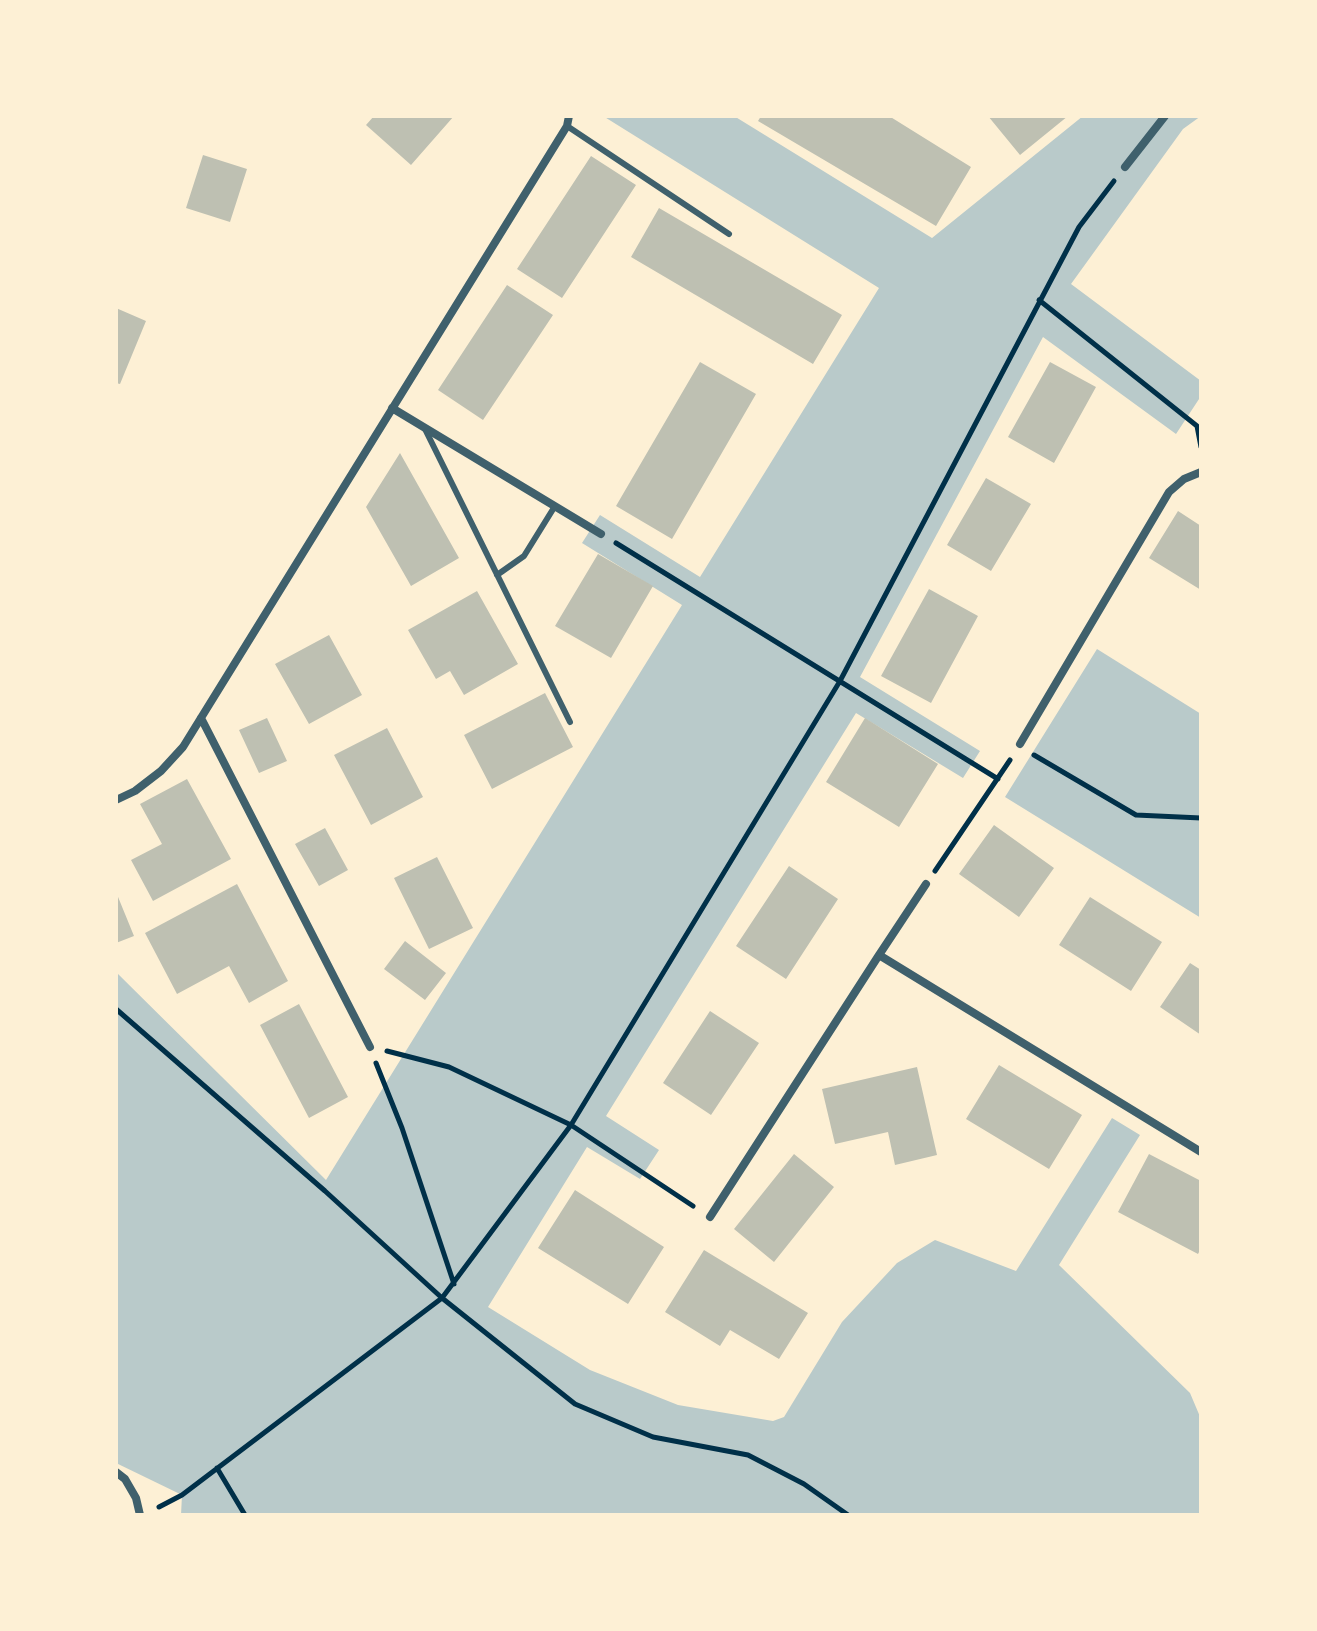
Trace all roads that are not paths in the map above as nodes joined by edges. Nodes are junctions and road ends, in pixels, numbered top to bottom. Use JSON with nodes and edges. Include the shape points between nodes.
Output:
{"nodes":[{"id":1,"x":1165,"y":116,"type":"edge"},
{"id":2,"x":568,"y":121,"type":"edge"},
{"id":3,"x":1125,"y":167,"type":"road end"},
{"id":4,"x":729,"y":234,"type":"dead end"},
{"id":5,"x":392,"y":408,"type":"junction"},
{"id":6,"x":424,"y":427,"type":"junction"},
{"id":7,"x":1201,"y":472,"type":"edge"},
{"id":8,"x":555,"y":506,"type":"junction"},
{"id":9,"x":601,"y":534,"type":"road end"},
{"id":10,"x":497,"y":575,"type":"junction"},
{"id":11,"x":201,"y":718,"type":"junction"},
{"id":12,"x":570,"y":722,"type":"dead end"},
{"id":13,"x":1020,"y":744,"type":"road end"},
{"id":14,"x":116,"y":800,"type":"edge"},
{"id":15,"x":926,"y":884,"type":"road end"},
{"id":16,"x":879,"y":955,"type":"junction"},
{"id":17,"x":370,"y":1047,"type":"road end"},
{"id":18,"x":1201,"y":1152,"type":"edge"},
{"id":19,"x":710,"y":1217,"type":"road end"},
{"id":20,"x":116,"y":1472,"type":"edge"},
{"id":21,"x":140,"y":1515,"type":"edge"}],
"edges":[{"from":1,"to":3,"type":"street"},
{"from":2,"to":4,"type":"lane"},
{"from":2,"to":5,"type":"street"},
{"from":5,"to":6,"type":"street"},
{"from":5,"to":11,"type":"street"},
{"from":6,"to":8,"type":"street"},
{"from":6,"to":10,"type":"lane"},
{"from":7,"to":13,"type":"street","via":[[1169,492]]},
{"from":8,"to":9,"type":"street"},
{"from":8,"to":10,"type":"lane","via":[[524,556]]},
{"from":10,"to":12,"type":"lane"},
{"from":11,"to":14,"type":"street","via":[[161,771]]},
{"from":11,"to":17,"type":"street"},
{"from":15,"to":16,"type":"street"},
{"from":16,"to":18,"type":"street"},
{"from":16,"to":19,"type":"street"},
{"from":20,"to":21,"type":"street","via":[[136,1498]]}]}
